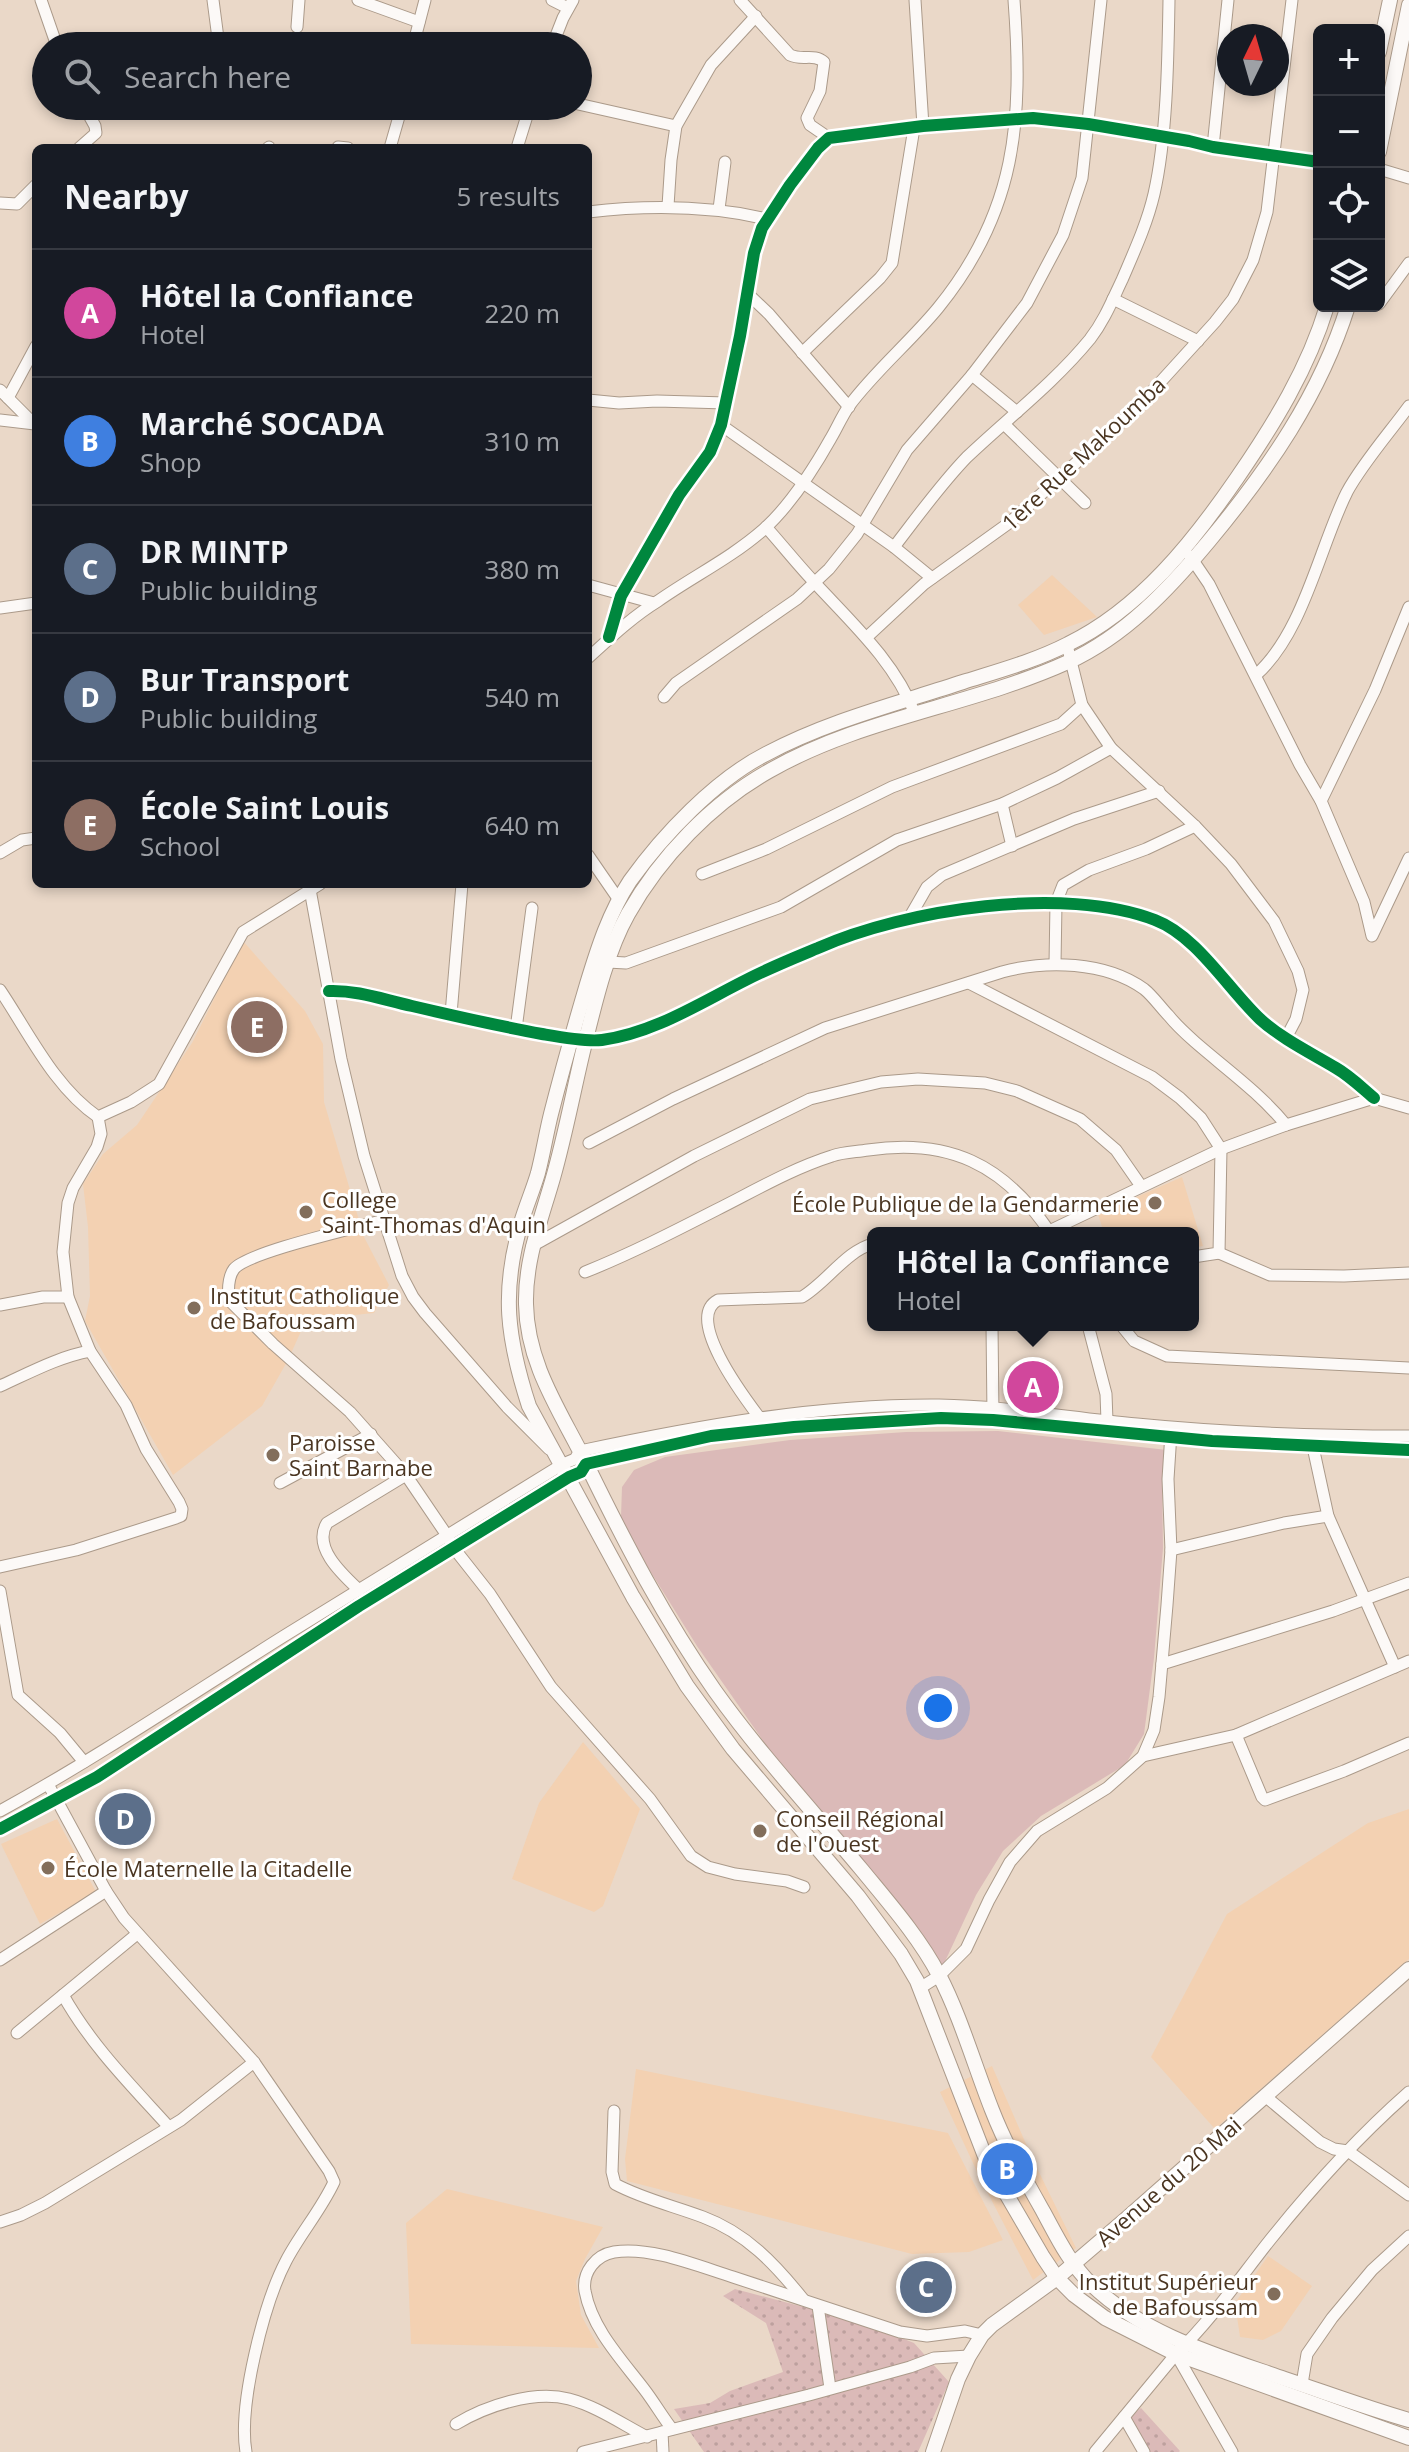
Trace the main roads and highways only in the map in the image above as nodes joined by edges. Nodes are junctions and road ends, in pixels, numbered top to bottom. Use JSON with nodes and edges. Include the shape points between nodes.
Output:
{"nodes":[{"id":1,"x":1390,"y":0,"type":"edge"},
{"id":2,"x":1409,"y":5,"type":"edge"},
{"id":3,"x":1385,"y":24,"type":"edge"},
{"id":4,"x":1385,"y":123,"type":"edge"},
{"id":5,"x":1325,"y":312,"type":"edge"},
{"id":6,"x":1346,"y":312,"type":"edge"},
{"id":7,"x":1188,"y":555,"type":"junction"},
{"id":8,"x":912,"y":707,"type":"junction"},
{"id":9,"x":1409,"y":1969,"type":"edge"},
{"id":10,"x":1071,"y":2264,"type":"junction"},
{"id":11,"x":1057,"y":2278,"type":"junction"},
{"id":12,"x":1181,"y":2348,"type":"junction"},
{"id":13,"x":1409,"y":2420,"type":"edge"},
{"id":14,"x":1409,"y":2438,"type":"edge"},
{"id":15,"x":933,"y":2452,"type":"edge"}],
"edges":[{"from":1,"to":3,"type":"main road"},
{"from":2,"to":4,"type":"main road"},
{"from":5,"to":7,"type":"main road","via":[[1278,418]]},
{"from":6,"to":7,"type":"main road","via":[[1297,421],[1261,475]]},
{"from":7,"to":8,"type":"main road","via":[[1099,627],[1067,645]]},
{"from":7,"to":8,"type":"main road","via":[[1156,600],[1116,634],[1072,660]]},
{"from":8,"to":10,"type":"main road","via":[[767,771],[724,802],[691,831],[626,915],[586,1039],[532,1246],[526,1311],[536,1364],[552,1402],[626,1545],[716,1692],[891,1905],[939,1976],[1007,2146]]},
{"from":8,"to":11,"type":"main road","via":[[830,725],[763,755],[711,792],[667,835],[629,884],[597,953],[521,1223],[508,1294],[509,1330],[529,1406],[687,1686],[901,1954],[920,1988],[986,2159]]},
{"from":9,"to":10,"type":"main road","name":"Avenue du 20 Mai"},
{"from":10,"to":11,"type":"main road","name":"Avenue du 20 Mai"},
{"from":10,"to":12,"type":"main road","via":[[1097,2291]]},
{"from":11,"to":12,"type":"main road","via":[[1105,2318]]},
{"from":11,"to":15,"type":"main road","name":"Avenue du 20 Mai","via":[[982,2335],[958,2379]]},
{"from":12,"to":13,"type":"main road"},
{"from":12,"to":14,"type":"main road"}]}
